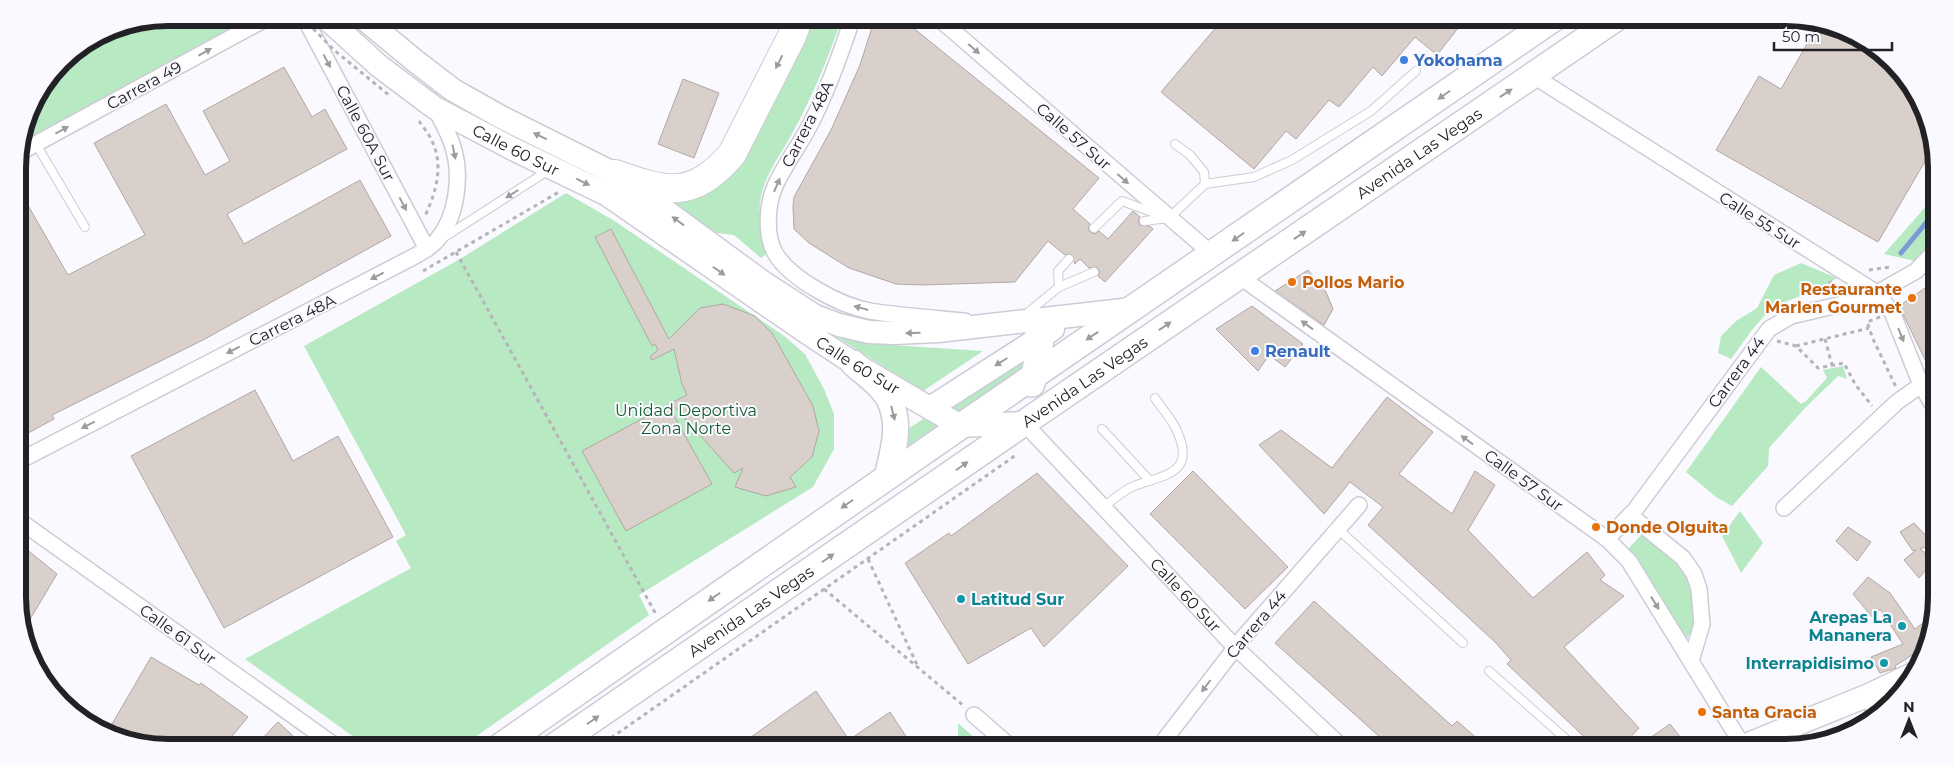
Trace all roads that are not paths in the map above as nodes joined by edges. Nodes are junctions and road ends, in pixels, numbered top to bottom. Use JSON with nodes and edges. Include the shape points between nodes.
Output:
{"nodes":[{"id":1,"x":254,"y":26,"type":"edge"},
{"id":2,"x":308,"y":26,"type":"edge"},
{"id":3,"x":333,"y":26,"type":"edge"},
{"id":4,"x":372,"y":26,"type":"edge"},
{"id":5,"x":796,"y":26,"type":"edge"},
{"id":6,"x":851,"y":26,"type":"edge"},
{"id":7,"x":946,"y":26,"type":"edge"},
{"id":8,"x":1544,"y":26,"type":"edge"},
{"id":9,"x":1606,"y":26,"type":"edge"},
{"id":10,"x":1416,"y":70,"type":"dead end"},
{"id":11,"x":1532,"y":76,"type":"junction"},
{"id":12,"x":427,"y":114,"type":"junction"},
{"id":13,"x":36,"y":144,"type":"junction"},
{"id":14,"x":1175,"y":144,"type":"dead end"},
{"id":15,"x":27,"y":149,"type":"edge"},
{"id":16,"x":553,"y":168,"type":"junction"},
{"id":17,"x":614,"y":174,"type":"junction"},
{"id":18,"x":1205,"y":184,"type":"junction"},
{"id":19,"x":1169,"y":218,"type":"junction"},
{"id":20,"x":1144,"y":221,"type":"dead end"},
{"id":21,"x":84,"y":226,"type":"dead end"},
{"id":22,"x":1094,"y":228,"type":"dead end"},
{"id":23,"x":432,"y":245,"type":"junction"},
{"id":24,"x":1212,"y":254,"type":"junction"},
{"id":25,"x":1069,"y":258,"type":"dead end"},
{"id":26,"x":1928,"y":259,"type":"edge"},
{"id":27,"x":1094,"y":272,"type":"dead end"},
{"id":28,"x":1239,"y":276,"type":"junction"},
{"id":29,"x":1060,"y":288,"type":"junction"},
{"id":30,"x":1873,"y":295,"type":"junction"},
{"id":31,"x":1132,"y":309,"type":"junction"},
{"id":32,"x":1022,"y":326,"type":"junction"},
{"id":33,"x":853,"y":363,"type":"junction"},
{"id":34,"x":1033,"y":376,"type":"junction"},
{"id":35,"x":1921,"y":385,"type":"junction"},
{"id":36,"x":1928,"y":397,"type":"edge"},
{"id":37,"x":1155,"y":398,"type":"dead end"},
{"id":38,"x":930,"y":408,"type":"junction"},
{"id":39,"x":1024,"y":423,"type":"junction"},
{"id":40,"x":961,"y":426,"type":"junction"},
{"id":41,"x":1102,"y":429,"type":"dead end"},
{"id":42,"x":930,"y":447,"type":"junction"},
{"id":43,"x":26,"y":457,"type":"edge"},
{"id":44,"x":888,"y":476,"type":"junction"},
{"id":45,"x":1150,"y":481,"type":"junction"},
{"id":46,"x":1359,"y":505,"type":"dead end"},
{"id":47,"x":1103,"y":508,"type":"junction"},
{"id":48,"x":1784,"y":508,"type":"dead end"},
{"id":49,"x":1630,"y":515,"type":"junction"},
{"id":50,"x":26,"y":525,"type":"edge"},
{"id":51,"x":1338,"y":529,"type":"junction"},
{"id":52,"x":862,"y":534,"type":"junction"},
{"id":53,"x":1607,"y":539,"type":"junction"},
{"id":54,"x":1463,"y":643,"type":"dead end"},
{"id":55,"x":1235,"y":647,"type":"junction"},
{"id":56,"x":1691,"y":661,"type":"junction"},
{"id":57,"x":1489,"y":671,"type":"dead end"},
{"id":58,"x":1900,"y":680,"type":"edge"},
{"id":59,"x":1869,"y":695,"type":"junction"},
{"id":60,"x":1873,"y":708,"type":"edge"},
{"id":61,"x":974,"y":715,"type":"road end"},
{"id":62,"x":1001,"y":738,"type":"edge"},
{"id":63,"x":1166,"y":738,"type":"edge"},
{"id":64,"x":1333,"y":738,"type":"edge"},
{"id":65,"x":1565,"y":738,"type":"edge"},
{"id":66,"x":1737,"y":738,"type":"edge"},
{"id":67,"x":1764,"y":738,"type":"edge"},
{"id":68,"x":319,"y":739,"type":"edge"},
{"id":69,"x":511,"y":739,"type":"edge"},
{"id":70,"x":565,"y":739,"type":"edge"}],
"edges":[{"from":13,"to":1,"type":"street","name":"Carrera 49","one_way":true},
{"from":2,"to":23,"type":"street","name":"Calle 60A Sur","one_way":true},
{"from":3,"to":12,"type":"main road","name":"Calle 60 Sur","via":[[396,90]]},
{"from":17,"to":4,"type":"main road","name":"Calle 60 Sur","one_way":true,"via":[[453,90]]},
{"from":5,"to":17,"type":"highway","one_way":true,"via":[[732,154],[718,170],[702,182],[675,190]]},
{"from":32,"to":6,"type":"street","name":"Carrera 48A","one_way":true,"via":[[870,311],[838,301],[810,285],[782,263],[774,251],[769,211],[775,187],[811,123]]},
{"from":7,"to":19,"type":"street","name":"Calle 57 Sur","one_way":true},
{"from":8,"to":24,"type":"main road","name":"Avenida Las Vegas","one_way":true},
{"from":9,"to":11,"type":"main road","name":"Avenida Las Vegas"},
{"from":10,"to":18,"type":"lane","via":[[1371,111],[1292,160],[1254,176]]},
{"from":28,"to":11,"type":"main road","name":"Avenida Las Vegas","one_way":true},
{"from":11,"to":30,"type":"street","name":"Calle 55 Sur","via":[[1844,273]]},
{"from":12,"to":16,"type":"main road","name":"Calle 60 Sur"},
{"from":12,"to":23,"type":"street","one_way":true,"via":[[453,147],[457,168],[451,215]]},
{"from":13,"to":15,"type":"street","name":"Carrera 49"},
{"from":13,"to":21,"type":"lane"},
{"from":14,"to":18,"type":"lane","via":[[1190,155],[1204,172]]},
{"from":16,"to":23,"type":"lane","one_way":true},
{"from":16,"to":33,"type":"main road","name":"Calle 60 Sur","one_way":true,"via":[[620,202]]},
{"from":32,"to":17,"type":"main road","name":"Calle 60 Sur","one_way":true,"via":[[894,333],[839,325],[815,316],[772,289]]},
{"from":18,"to":19,"type":"lane"},
{"from":19,"to":20,"type":"lane"},
{"from":19,"to":22,"type":"lane","via":[[1122,201]]},
{"from":19,"to":24,"type":"street","name":"Calle 57 Sur"},
{"from":23,"to":43,"type":"street","name":"Carrera 48A","one_way":true},
{"from":24,"to":31,"type":"main road","name":"Avenida Las Vegas"},
{"from":25,"to":29,"type":"lane","via":[[1058,271]]},
{"from":26,"to":30,"type":"street","name":"Carrera 44","via":[[1916,270]]},
{"from":27,"to":29,"type":"lane"},
{"from":39,"to":28,"type":"main road","name":"Avenida Las Vegas","one_way":true},
{"from":53,"to":28,"type":"street","name":"Calle 57 Sur","one_way":true},
{"from":29,"to":32,"type":"lane"},
{"from":30,"to":35,"type":"street","name":"Calle 55 Sur","one_way":true,"via":[[1892,312]]},
{"from":30,"to":49,"type":"street","name":"Carrera 44","via":[[1791,316],[1768,329]]},
{"from":31,"to":32,"type":"main road"},
{"from":31,"to":34,"type":"main road","name":"Avenida Las Vegas","one_way":true},
{"from":32,"to":34,"type":"main road"},
{"from":32,"to":38,"type":"main road","one_way":true},
{"from":33,"to":38,"type":"main road","name":"Calle 60 Sur"},
{"from":33,"to":44,"type":"main road","one_way":true,"via":[[882,390],[893,410],[896,431]]},
{"from":34,"to":39,"type":"main road"},
{"from":34,"to":40,"type":"main road","name":"Avenida Las Vegas"},
{"from":35,"to":36,"type":"street","name":"Calle 55 Sur"},
{"from":35,"to":48,"type":"street"},
{"from":37,"to":45,"type":"lane","via":[[1176,430],[1184,453],[1182,461],[1171,474]]},
{"from":38,"to":40,"type":"main road","name":"Calle 60 Sur"},
{"from":39,"to":40,"type":"main road"},
{"from":39,"to":47,"type":"street","name":"Calle 60 Sur"},
{"from":52,"to":39,"type":"main road","name":"Avenida Las Vegas","one_way":true},
{"from":40,"to":42,"type":"main road","name":"Avenida Las Vegas"},
{"from":41,"to":45,"type":"lane"},
{"from":42,"to":44,"type":"main road","name":"Avenida Las Vegas"},
{"from":42,"to":52,"type":"main road","via":[[939,462],[901,493]]},
{"from":44,"to":69,"type":"main road","name":"Avenida Las Vegas","one_way":true},
{"from":45,"to":47,"type":"lane","via":[[1131,487]]},
{"from":46,"to":51,"type":"street","name":"Carrera 44"},
{"from":47,"to":55,"type":"street","name":"Calle 60 Sur"},
{"from":49,"to":53,"type":"street","name":"Carrera 44"},
{"from":49,"to":56,"type":"street","via":[[1683,558],[1694,574],[1699,589],[1702,624]]},
{"from":50,"to":68,"type":"street","name":"Calle 61 Sur"},
{"from":51,"to":54,"type":"lane"},
{"from":51,"to":55,"type":"street","name":"Carrera 44"},
{"from":70,"to":52,"type":"main road","name":"Avenida Las Vegas","one_way":true},
{"from":53,"to":56,"type":"street","name":"Calle 57 Sur","one_way":true,"via":[[1629,561]]},
{"from":55,"to":63,"type":"street","name":"Carrera 44","one_way":true},
{"from":55,"to":64,"type":"street","name":"Calle 60 Sur"},
{"from":56,"to":66,"type":"street","name":"Calle 57 Sur"},
{"from":57,"to":65,"type":"lane"},
{"from":58,"to":59,"type":"main road"},
{"from":59,"to":60,"type":"street"},
{"from":59,"to":67,"type":"main road"},
{"from":61,"to":62,"type":"street"}]}
